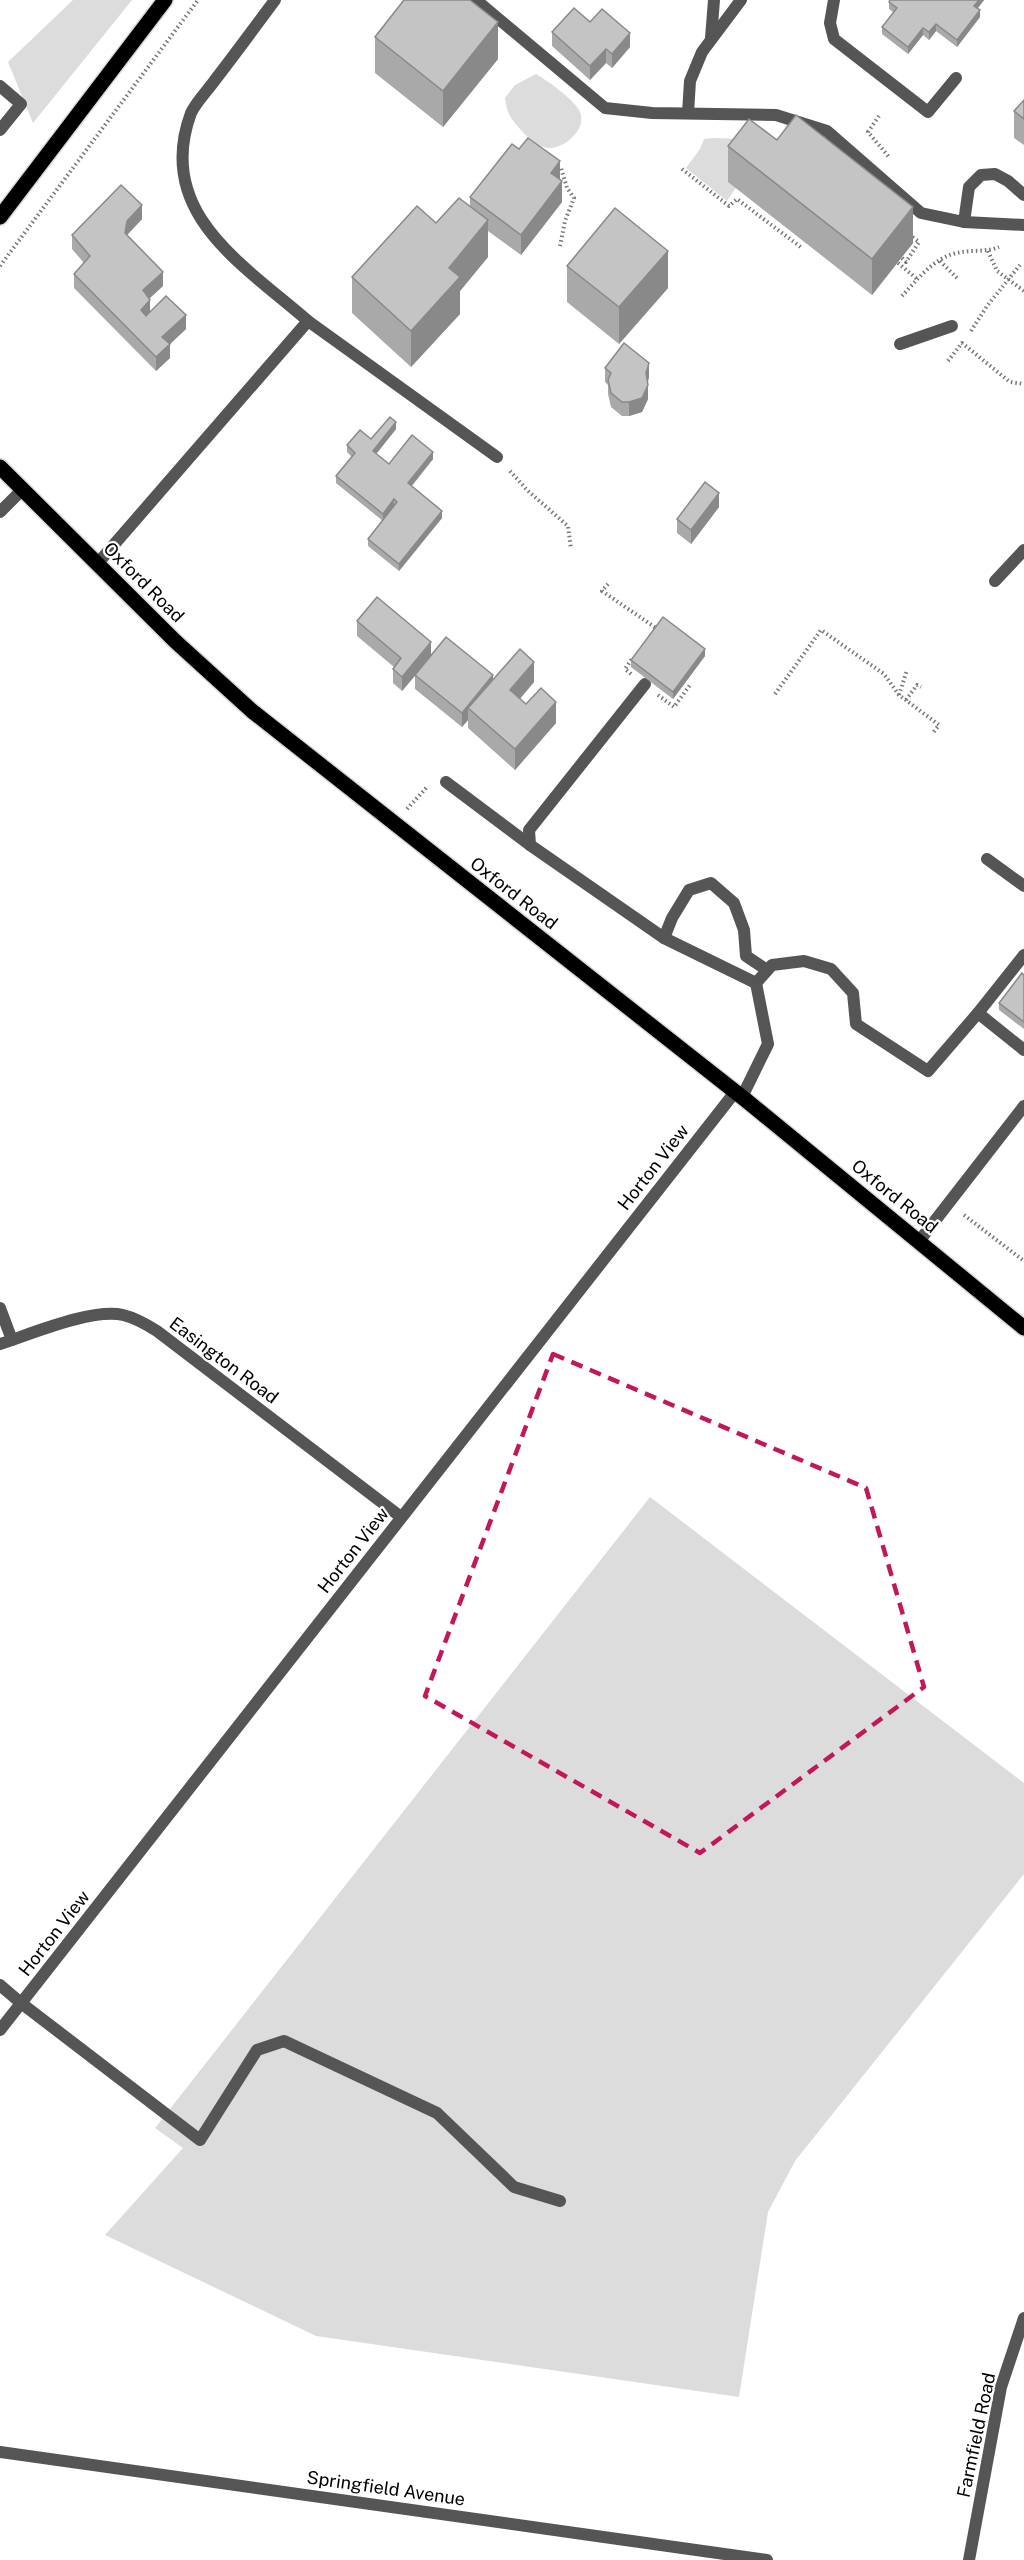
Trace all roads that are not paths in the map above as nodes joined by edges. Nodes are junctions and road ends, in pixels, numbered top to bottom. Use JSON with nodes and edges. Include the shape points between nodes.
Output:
{"nodes":[{"id":1,"x":165,"y":0,"type":"edge"},
{"id":2,"x":275,"y":0,"type":"edge"},
{"id":3,"x":476,"y":0,"type":"edge"},
{"id":4,"x":714,"y":0,"type":"edge"},
{"id":5,"x":741,"y":0,"type":"edge"},
{"id":6,"x":834,"y":0,"type":"edge"},
{"id":7,"x":711,"y":39,"type":"junction"},
{"id":8,"x":956,"y":78,"type":"dead end"},
{"id":9,"x":0,"y":86,"type":"edge"},
{"id":10,"x":688,"y":113,"type":"junction"},
{"id":11,"x":0,"y":130,"type":"edge"},
{"id":12,"x":1024,"y":195,"type":"edge"},
{"id":13,"x":0,"y":217,"type":"edge"},
{"id":14,"x":964,"y":222,"type":"junction"},
{"id":15,"x":1024,"y":225,"type":"edge"},
{"id":16,"x":308,"y":321,"type":"junction"},
{"id":17,"x":952,"y":326,"type":"dead end"},
{"id":18,"x":900,"y":344,"type":"dead end"},
{"id":19,"x":497,"y":457,"type":"road end"},
{"id":20,"x":0,"y":467,"type":"edge"},
{"id":21,"x":22,"y":490,"type":"junction"},
{"id":22,"x":0,"y":512,"type":"edge"},
{"id":23,"x":1024,"y":550,"type":"edge"},
{"id":24,"x":98,"y":563,"type":"junction"},
{"id":25,"x":995,"y":580,"type":"dead end"},
{"id":26,"x":645,"y":684,"type":"road end"},
{"id":27,"x":446,"y":782,"type":"road end"},
{"id":28,"x":530,"y":845,"type":"junction"},
{"id":29,"x":987,"y":860,"type":"dead end"},
{"id":30,"x":1024,"y":886,"type":"edge"},
{"id":31,"x":664,"y":938,"type":"junction"},
{"id":32,"x":1024,"y":955,"type":"edge"},
{"id":33,"x":767,"y":970,"type":"junction"},
{"id":34,"x":756,"y":983,"type":"junction"},
{"id":35,"x":978,"y":1013,"type":"junction"},
{"id":36,"x":1024,"y":1050,"type":"edge"},
{"id":37,"x":738,"y":1094,"type":"junction"},
{"id":38,"x":1024,"y":1106,"type":"edge"},
{"id":39,"x":920,"y":1240,"type":"junction"},
{"id":40,"x":0,"y":1308,"type":"edge"},
{"id":41,"x":1024,"y":1328,"type":"edge"},
{"id":42,"x":6,"y":1342,"type":"edge"},
{"id":43,"x":401,"y":1517,"type":"junction"},
{"id":44,"x":0,"y":1985,"type":"edge"},
{"id":45,"x":21,"y":2003,"type":"junction"},
{"id":46,"x":0,"y":2030,"type":"edge"},
{"id":47,"x":560,"y":2200,"type":"dead end"},
{"id":48,"x":1024,"y":2318,"type":"edge"},
{"id":49,"x":0,"y":2452,"type":"edge"},
{"id":50,"x":734,"y":2558,"type":"edge"},
{"id":51,"x":767,"y":2560,"type":"edge"},
{"id":52,"x":969,"y":2560,"type":"edge"}],
"edges":[{"from":1,"to":13,"type":"main road"},
{"from":2,"to":16,"type":"street","via":[[192,112],[183,151],[186,182],[195,213],[215,241]]},
{"from":3,"to":10,"type":"street","via":[[604,108]]},
{"from":4,"to":7,"type":"street"},
{"from":5,"to":7,"type":"street"},
{"from":6,"to":8,"type":"street","via":[[830,23],[834,39],[928,112]]},
{"from":7,"to":10,"type":"street","via":[[690,81]]},
{"from":9,"to":11,"type":"street","via":[[21,104]]},
{"from":10,"to":14,"type":"street","via":[[776,115],[827,131],[921,213]]},
{"from":12,"to":14,"type":"street","via":[[995,174],[981,175],[969,187]]},
{"from":14,"to":15,"type":"street"},
{"from":16,"to":19,"type":"street"},
{"from":16,"to":24,"type":"street"},
{"from":17,"to":18,"type":"street"},
{"from":20,"to":21,"type":"main road","name":"Oxford Road"},
{"from":21,"to":22,"type":"street"},
{"from":21,"to":24,"type":"main road","name":"Oxford Road"},
{"from":23,"to":25,"type":"street"},
{"from":24,"to":37,"type":"main road","name":"Oxford Road","via":[[252,711]]},
{"from":26,"to":28,"type":"street","via":[[529,830]]},
{"from":27,"to":28,"type":"street"},
{"from":28,"to":31,"type":"street"},
{"from":29,"to":30,"type":"street"},
{"from":31,"to":33,"type":"street","via":[[689,890],[711,884],[734,903],[744,930],[746,956]]},
{"from":31,"to":34,"type":"street"},
{"from":32,"to":35,"type":"street"},
{"from":33,"to":34,"type":"street"},
{"from":33,"to":35,"type":"street","via":[[772,965],[804,962],[831,969],[853,993],[856,1024],[928,1071]]},
{"from":34,"to":37,"type":"street","name":"Horton View","via":[[768,1044]]},
{"from":35,"to":36,"type":"street"},
{"from":37,"to":39,"type":"main road","name":"Oxford Road"},
{"from":37,"to":43,"type":"street","name":"Horton View"},
{"from":38,"to":39,"type":"street"},
{"from":39,"to":41,"type":"main road","name":"Oxford Road"},
{"from":40,"to":42,"type":"street"},
{"from":42,"to":43,"type":"street","name":"Easington Road","via":[[107,1313],[137,1319]]},
{"from":43,"to":45,"type":"street","name":"Horton View"},
{"from":44,"to":45,"type":"street"},
{"from":45,"to":46,"type":"street","name":"Horton View"},
{"from":45,"to":47,"type":"street","via":[[200,2140],[257,2050],[284,2041],[437,2113],[514,2187]]},
{"from":48,"to":52,"type":"street","name":"Farmfield Road","via":[[1001,2387]]},
{"from":49,"to":50,"type":"street","name":"Springfield Avenue"},
{"from":50,"to":51,"type":"street","name":"Springfield Avenue"}]}
